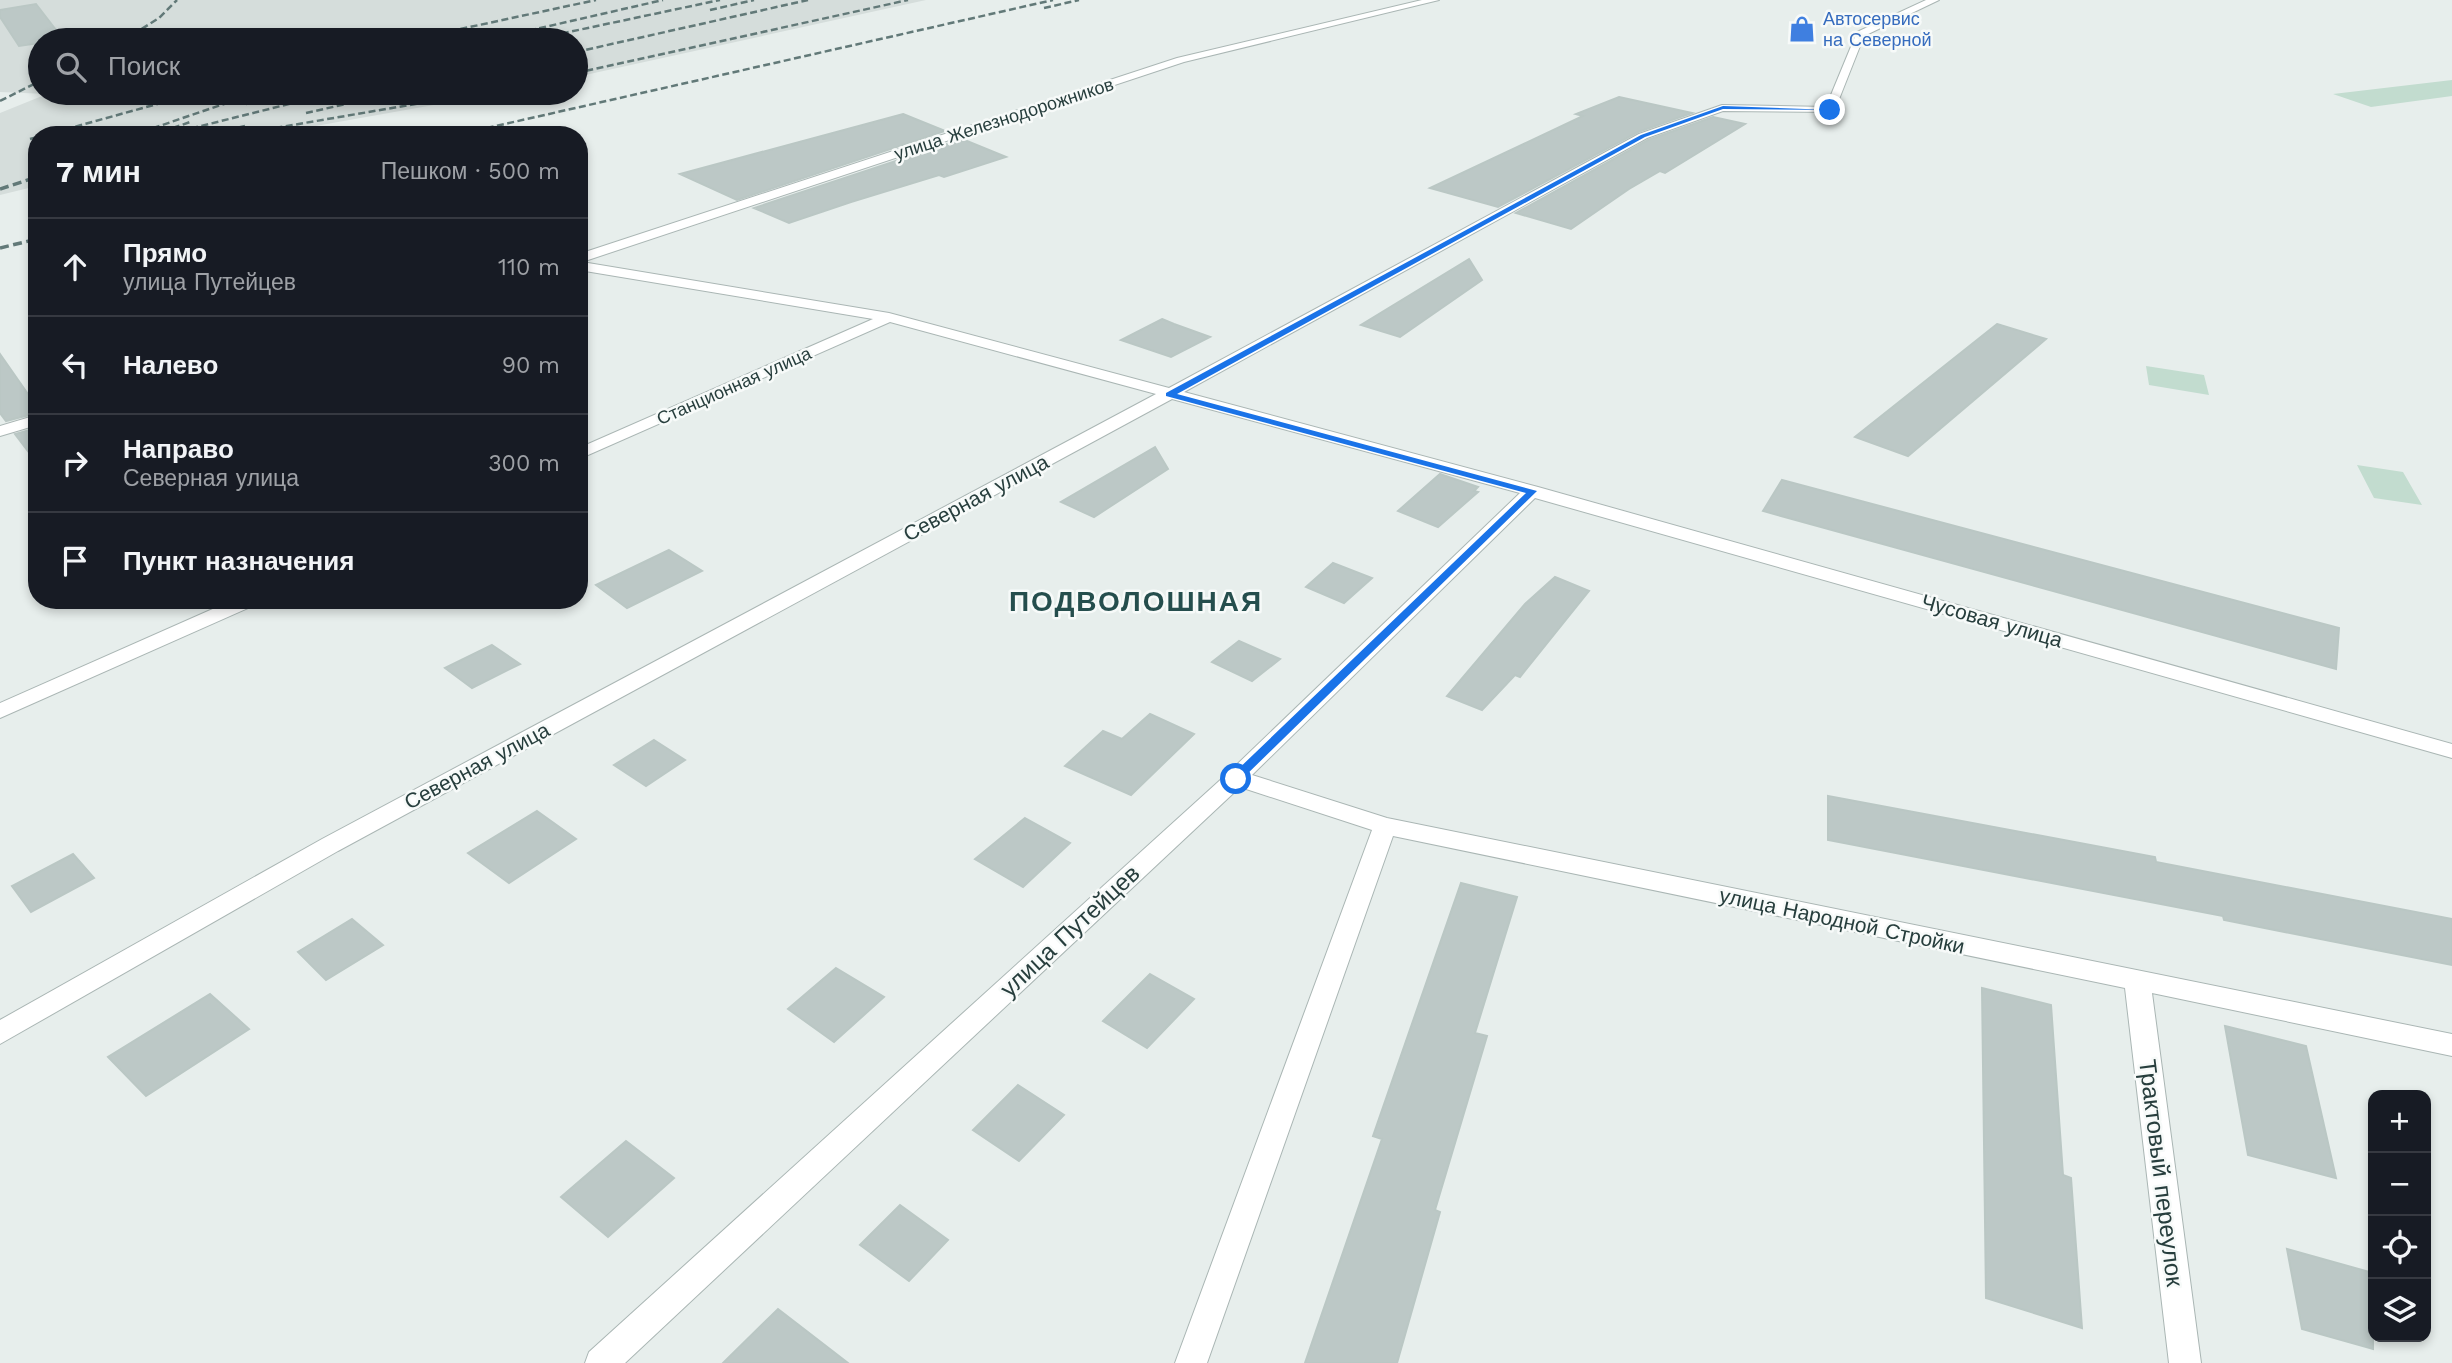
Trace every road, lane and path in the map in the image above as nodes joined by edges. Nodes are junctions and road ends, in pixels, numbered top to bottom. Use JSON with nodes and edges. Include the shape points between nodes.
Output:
{"nodes":[{"id":1,"x":1434,"y":0,"type":"edge"},
{"id":2,"x":1934,"y":0,"type":"edge"},
{"id":3,"x":588,"y":256,"type":"edge"},
{"id":4,"x":588,"y":267,"type":"edge"},
{"id":5,"x":890,"y":317,"type":"junction"},
{"id":6,"x":1169,"y":394,"type":"junction"},
{"id":7,"x":28,"y":423,"type":"edge"},
{"id":8,"x":0,"y":431,"type":"edge"},
{"id":9,"x":588,"y":450,"type":"edge"},
{"id":10,"x":1532,"y":491,"type":"junction"},
{"id":11,"x":230,"y":609,"type":"edge"},
{"id":12,"x":0,"y":711,"type":"edge"},
{"id":13,"x":2452,"y":751,"type":"edge"},
{"id":14,"x":1236,"y":779,"type":"junction"},
{"id":15,"x":1385,"y":825,"type":"junction"},
{"id":16,"x":2137,"y":982,"type":"junction"},
{"id":17,"x":0,"y":1033,"type":"edge"},
{"id":18,"x":2452,"y":1045,"type":"edge"},
{"id":19,"x":601,"y":1363,"type":"edge"},
{"id":20,"x":1191,"y":1363,"type":"edge"},
{"id":21,"x":2185,"y":1363,"type":"edge"}],
"edges":[{"from":1,"to":3,"type":"street","name":"улица Железнодорожников","via":[[1181,60]]},
{"from":2,"to":6,"type":"street","name":"Северная улица","via":[[1860,34],[1830,110],[1723,108],[1643,136]]},
{"from":4,"to":5,"type":"street","name":"Чусовая улица"},
{"from":5,"to":6,"type":"street","name":"Чусовая улица"},
{"from":5,"to":9,"type":"street","name":"Станционная улица"},
{"from":6,"to":10,"type":"street","name":"Чусовая улица"},
{"from":6,"to":17,"type":"street","name":"Северная улица","via":[[342,838]]},
{"from":7,"to":8,"type":"street"},
{"from":10,"to":13,"type":"street","name":"Чусовая улица"},
{"from":10,"to":14,"type":"street","name":"улица Путейцев"},
{"from":11,"to":12,"type":"street"},
{"from":14,"to":15,"type":"street","name":"улица Народной Стройки"},
{"from":14,"to":19,"type":"street","name":"улица Путейцев"},
{"from":15,"to":16,"type":"street","name":"улица Народной Стройки"},
{"from":15,"to":20,"type":"street"},
{"from":16,"to":18,"type":"street","name":"улица Народной Стройки"},
{"from":16,"to":21,"type":"street","name":"Трактовый переулок"}]}
